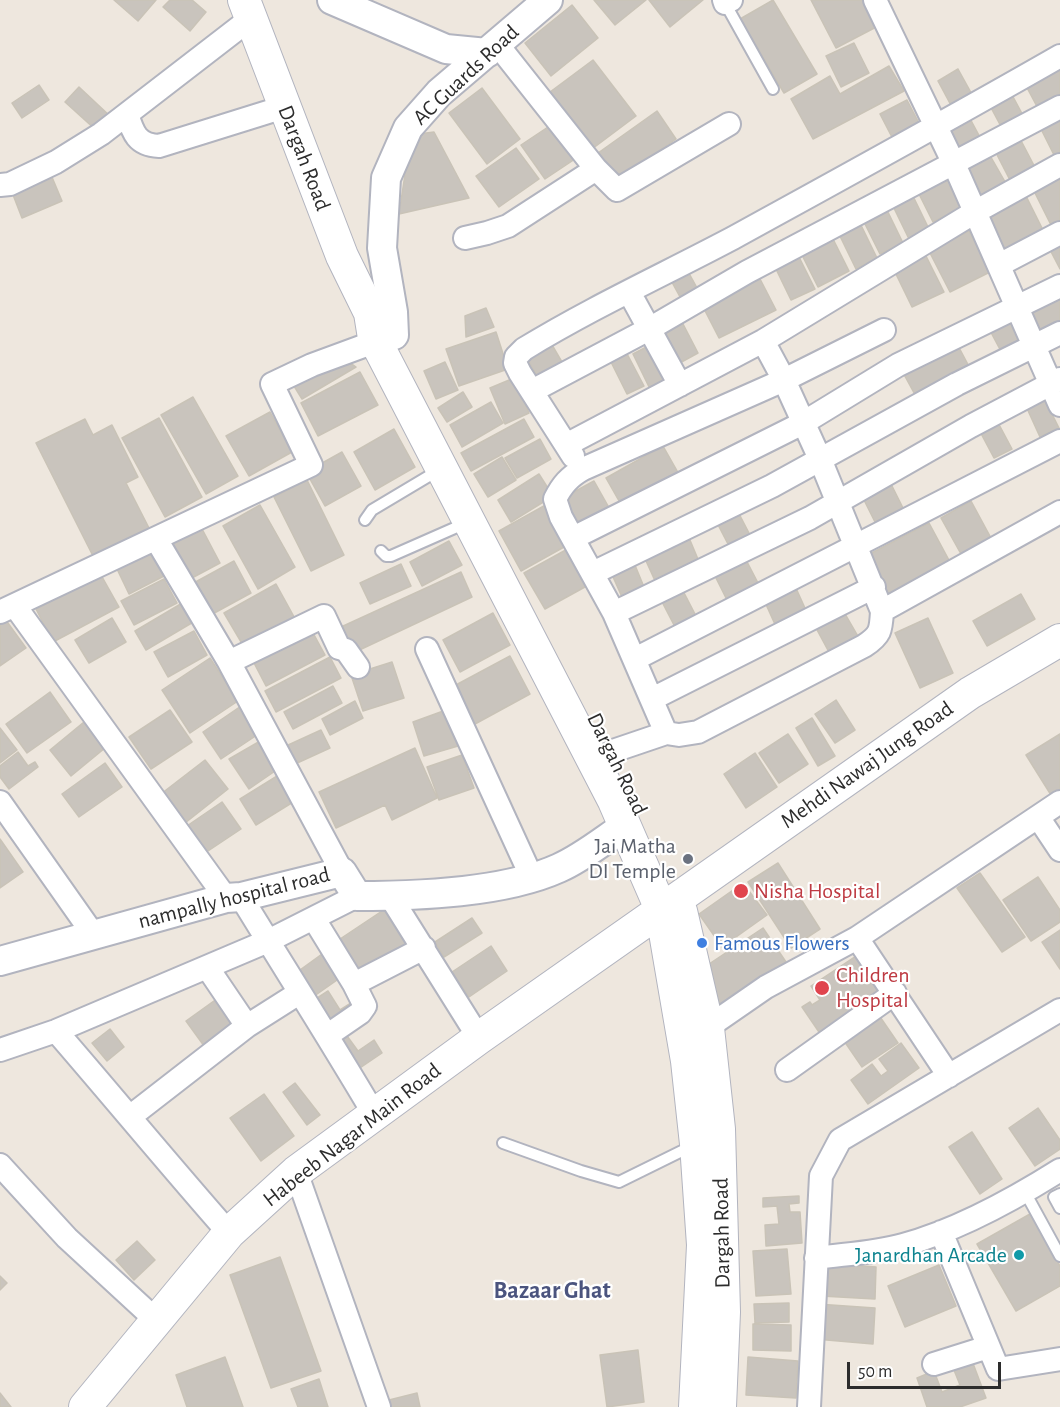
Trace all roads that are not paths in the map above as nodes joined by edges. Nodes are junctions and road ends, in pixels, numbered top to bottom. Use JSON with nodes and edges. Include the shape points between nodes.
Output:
{"nodes":[{"id":1,"x":332,"y":0,"type":"edge"},
{"id":2,"x":548,"y":0,"type":"edge"},
{"id":3,"x":875,"y":0,"type":"edge"},
{"id":4,"x":727,"y":1,"type":"edge"},
{"id":5,"x":373,"y":8,"type":"edge"},
{"id":6,"x":247,"y":9,"type":"edge"},
{"id":7,"x":492,"y":49,"type":"junction"},
{"id":8,"x":1060,"y":56,"type":"edge"},
{"id":9,"x":773,"y":89,"type":"dead end"},
{"id":10,"x":284,"y":106,"type":"junction"},
{"id":11,"x":1060,"y":107,"type":"edge"},
{"id":12,"x":127,"y":114,"type":"junction"},
{"id":13,"x":729,"y":124,"type":"dead end"},
{"id":14,"x":936,"y":126,"type":"junction"},
{"id":15,"x":954,"y":164,"type":"junction"},
{"id":16,"x":1060,"y":165,"type":"edge"},
{"id":17,"x":596,"y":169,"type":"junction"},
{"id":18,"x":0,"y":184,"type":"edge"},
{"id":19,"x":975,"y":212,"type":"junction"},
{"id":20,"x":1060,"y":233,"type":"edge"},
{"id":21,"x":465,"y":238,"type":"dead end"},
{"id":22,"x":999,"y":265,"type":"junction"},
{"id":23,"x":1060,"y":286,"type":"edge"},
{"id":24,"x":629,"y":292,"type":"junction"},
{"id":25,"x":1018,"y":306,"type":"junction"},
{"id":26,"x":649,"y":329,"type":"junction"},
{"id":27,"x":380,"y":330,"type":"junction"},
{"id":28,"x":884,"y":330,"type":"dead end"},
{"id":29,"x":1060,"y":333,"type":"edge"},
{"id":30,"x":763,"y":341,"type":"junction"},
{"id":31,"x":1035,"y":347,"type":"junction"},
{"id":32,"x":784,"y":380,"type":"junction"},
{"id":33,"x":1056,"y":381,"type":"edge"},
{"id":34,"x":680,"y":385,"type":"junction"},
{"id":35,"x":532,"y":391,"type":"junction"},
{"id":36,"x":1060,"y":405,"type":"edge"},
{"id":37,"x":803,"y":423,"type":"junction"},
{"id":38,"x":1060,"y":441,"type":"edge"},
{"id":39,"x":566,"y":445,"type":"junction"},
{"id":40,"x":820,"y":459,"type":"junction"},
{"id":41,"x":442,"y":469,"type":"junction"},
{"id":42,"x":583,"y":469,"type":"junction"},
{"id":43,"x":838,"y":503,"type":"junction"},
{"id":44,"x":1060,"y":512,"type":"edge"},
{"id":45,"x":365,"y":520,"type":"dead end"},
{"id":46,"x":469,"y":522,"type":"junction"},
{"id":47,"x":573,"y":538,"type":"junction"},
{"id":48,"x":156,"y":539,"type":"junction"},
{"id":49,"x":857,"y":545,"type":"junction"},
{"id":50,"x":381,"y":551,"type":"dead end"},
{"id":51,"x":593,"y":573,"type":"junction"},
{"id":52,"x":874,"y":587,"type":"junction"},
{"id":53,"x":7,"y":609,"type":"edge"},
{"id":54,"x":882,"y":610,"type":"junction"},
{"id":55,"x":614,"y":613,"type":"junction"},
{"id":56,"x":1060,"y":640,"type":"edge"},
{"id":57,"x":428,"y":649,"type":"dead end"},
{"id":58,"x":635,"y":659,"type":"junction"},
{"id":59,"x":229,"y":662,"type":"junction"},
{"id":60,"x":358,"y":667,"type":"dead end"},
{"id":61,"x":652,"y":699,"type":"junction"},
{"id":62,"x":666,"y":732,"type":"junction"},
{"id":63,"x":613,"y":751,"type":"junction"},
{"id":64,"x":0,"y":802,"type":"edge"},
{"id":65,"x":1060,"y":802,"type":"edge"},
{"id":66,"x":1038,"y":817,"type":"junction"},
{"id":67,"x":625,"y":826,"type":"junction"},
{"id":68,"x":1060,"y":850,"type":"edge"},
{"id":69,"x":342,"y":872,"type":"junction"},
{"id":70,"x":532,"y":878,"type":"junction"},
{"id":71,"x":357,"y":896,"type":"junction"},
{"id":72,"x":390,"y":896,"type":"junction"},
{"id":73,"x":233,"y":897,"type":"junction"},
{"id":74,"x":670,"y":903,"type":"junction"},
{"id":75,"x":314,"y":919,"type":"junction"},
{"id":76,"x":93,"y":934,"type":"junction"},
{"id":77,"x":857,"y":938,"type":"junction"},
{"id":78,"x":268,"y":940,"type":"junction"},
{"id":79,"x":424,"y":948,"type":"junction"},
{"id":80,"x":0,"y":961,"type":"edge"},
{"id":81,"x":207,"y":966,"type":"junction"},
{"id":82,"x":354,"y":984,"type":"junction"},
{"id":83,"x":299,"y":993,"type":"junction"},
{"id":84,"x":895,"y":993,"type":"junction"},
{"id":85,"x":1060,"y":1010,"type":"edge"},
{"id":86,"x":247,"y":1026,"type":"junction"},
{"id":87,"x":56,"y":1031,"type":"junction"},
{"id":88,"x":328,"y":1035,"type":"junction"},
{"id":89,"x":695,"y":1035,"type":"junction"},
{"id":90,"x":479,"y":1038,"type":"junction"},
{"id":91,"x":0,"y":1050,"type":"edge"},
{"id":92,"x":787,"y":1070,"type":"dead end"},
{"id":93,"x":948,"y":1076,"type":"junction"},
{"id":94,"x":375,"y":1114,"type":"junction"},
{"id":95,"x":131,"y":1116,"type":"junction"},
{"id":96,"x":503,"y":1143,"type":"dead end"},
{"id":97,"x":696,"y":1144,"type":"junction"},
{"id":98,"x":0,"y":1165,"type":"edge"},
{"id":99,"x":1060,"y":1170,"type":"edge"},
{"id":100,"x":296,"y":1172,"type":"junction"},
{"id":101,"x":1024,"y":1192,"type":"junction"},
{"id":102,"x":1060,"y":1194,"type":"edge"},
{"id":103,"x":1060,"y":1208,"type":"edge"},
{"id":104,"x":941,"y":1232,"type":"junction"},
{"id":105,"x":229,"y":1233,"type":"junction"},
{"id":106,"x":1060,"y":1256,"type":"edge"},
{"id":107,"x":816,"y":1258,"type":"junction"},
{"id":108,"x":157,"y":1321,"type":"junction"},
{"id":109,"x":988,"y":1347,"type":"junction"},
{"id":110,"x":1060,"y":1359,"type":"edge"},
{"id":111,"x":934,"y":1364,"type":"dead end"},
{"id":112,"x":85,"y":1407,"type":"edge"},
{"id":113,"x":379,"y":1407,"type":"edge"},
{"id":114,"x":695,"y":1407,"type":"edge"},
{"id":115,"x":720,"y":1407,"type":"edge"},
{"id":116,"x":809,"y":1407,"type":"edge"}],
"edges":[{"from":1,"to":5,"type":"street"},
{"from":2,"to":7,"type":"street","name":"AC Guards Road"},
{"from":3,"to":14,"type":"street"},
{"from":4,"to":9,"type":"lane"},
{"from":5,"to":7,"type":"street","via":[[446,49]]},
{"from":6,"to":10,"type":"main road","name":"Dargah Road"},
{"from":6,"to":12,"type":"street"},
{"from":7,"to":17,"type":"street"},
{"from":7,"to":27,"type":"street","name":"AC Guards Road","via":[[439,93],[408,128],[386,178],[382,248],[393,312]]},
{"from":8,"to":14,"type":"street"},
{"from":10,"to":12,"type":"street","via":[[159,146],[139,139]]},
{"from":10,"to":27,"type":"main road","name":"Dargah Road","via":[[342,256]]},
{"from":11,"to":15,"type":"street"},
{"from":12,"to":18,"type":"street","via":[[56,162],[10,184]]},
{"from":13,"to":17,"type":"street","via":[[616,190]]},
{"from":14,"to":15,"type":"street"},
{"from":14,"to":24,"type":"street"},
{"from":15,"to":19,"type":"street"},
{"from":15,"to":26,"type":"street","via":[[747,272]]},
{"from":16,"to":19,"type":"street"},
{"from":17,"to":21,"type":"street","via":[[508,226]]},
{"from":19,"to":22,"type":"street"},
{"from":19,"to":30,"type":"street"},
{"from":20,"to":22,"type":"street"},
{"from":22,"to":25,"type":"street"},
{"from":23,"to":25,"type":"street"},
{"from":24,"to":26,"type":"street"},
{"from":24,"to":35,"type":"street","via":[[581,315],[516,357],[515,363]]},
{"from":25,"to":31,"type":"street"},
{"from":25,"to":37,"type":"street","via":[[898,365]]},
{"from":26,"to":34,"type":"street"},
{"from":26,"to":35,"type":"street"},
{"from":27,"to":41,"type":"main road","name":"Dargah Road"},
{"from":27,"to":48,"type":"street","via":[[272,384],[311,465]]},
{"from":27,"to":63,"type":"main road","name":"Dargah Road"},
{"from":28,"to":32,"type":"street"},
{"from":29,"to":31,"type":"street"},
{"from":30,"to":32,"type":"street"},
{"from":30,"to":34,"type":"street"},
{"from":31,"to":33,"type":"street"},
{"from":31,"to":40,"type":"street","via":[[957,384]]},
{"from":32,"to":37,"type":"street"},
{"from":32,"to":42,"type":"street"},
{"from":33,"to":36,"type":"street"},
{"from":33,"to":43,"type":"street"},
{"from":34,"to":39,"type":"street"},
{"from":35,"to":39,"type":"street"},
{"from":37,"to":40,"type":"street"},
{"from":37,"to":47,"type":"street"},
{"from":38,"to":49,"type":"street"},
{"from":39,"to":42,"type":"street"},
{"from":40,"to":43,"type":"street"},
{"from":40,"to":51,"type":"street"},
{"from":41,"to":45,"type":"lane","via":[[372,510]]},
{"from":41,"to":46,"type":"main road","name":"Dargah Road"},
{"from":42,"to":47,"type":"street","via":[[571,476],[555,499]]},
{"from":43,"to":49,"type":"street"},
{"from":43,"to":55,"type":"street"},
{"from":44,"to":54,"type":"street"},
{"from":46,"to":50,"type":"lane","via":[[391,556]]},
{"from":46,"to":67,"type":"main road","name":"Dargah Road"},
{"from":47,"to":51,"type":"street"},
{"from":48,"to":53,"type":"street"},
{"from":48,"to":59,"type":"street"},
{"from":49,"to":52,"type":"street"},
{"from":49,"to":58,"type":"street"},
{"from":51,"to":55,"type":"street"},
{"from":52,"to":54,"type":"street"},
{"from":52,"to":61,"type":"street"},
{"from":53,"to":73,"type":"street"},
{"from":54,"to":62,"type":"street","via":[[881,630],[864,646],[698,732]]},
{"from":55,"to":58,"type":"street"},
{"from":56,"to":74,"type":"main road","name":"Mehdi Nawaj Jung Road","via":[[970,693]]},
{"from":57,"to":70,"type":"street"},
{"from":58,"to":61,"type":"street"},
{"from":59,"to":60,"type":"street","via":[[324,616],[339,648],[346,650]]},
{"from":59,"to":69,"type":"street"},
{"from":61,"to":62,"type":"street"},
{"from":62,"to":63,"type":"street"},
{"from":63,"to":74,"type":"main road","name":"Dargah Road"},
{"from":64,"to":76,"type":"street"},
{"from":65,"to":66,"type":"street"},
{"from":66,"to":68,"type":"street"},
{"from":66,"to":77,"type":"street"},
{"from":67,"to":70,"type":"street","name":"nampally hospital road","via":[[560,868]]},
{"from":67,"to":74,"type":"main road","name":"Dargah Road"},
{"from":69,"to":71,"type":"street","name":"nampally hospital road"},
{"from":69,"to":73,"type":"street","name":"nampally hospital road"},
{"from":70,"to":72,"type":"street","name":"nampally hospital road","via":[[486,888]]},
{"from":71,"to":72,"type":"street","name":"nampally hospital road"},
{"from":71,"to":75,"type":"street"},
{"from":72,"to":79,"type":"street"},
{"from":73,"to":76,"type":"street","name":"nampally hospital road"},
{"from":73,"to":78,"type":"street"},
{"from":74,"to":89,"type":"main road","name":"Dargah Road"},
{"from":74,"to":90,"type":"main road","name":"Habeeb Nagar Main Road"},
{"from":75,"to":78,"type":"street"},
{"from":75,"to":82,"type":"street"},
{"from":76,"to":80,"type":"street","name":"nampally hospital road"},
{"from":77,"to":84,"type":"street"},
{"from":77,"to":89,"type":"street","via":[[766,987]]},
{"from":78,"to":81,"type":"street"},
{"from":78,"to":83,"type":"street"},
{"from":79,"to":82,"type":"street"},
{"from":79,"to":90,"type":"street"},
{"from":81,"to":86,"type":"street"},
{"from":81,"to":87,"type":"street"},
{"from":82,"to":88,"type":"street","via":[[365,1006]]},
{"from":83,"to":86,"type":"street"},
{"from":83,"to":88,"type":"street"},
{"from":84,"to":92,"type":"street"},
{"from":84,"to":93,"type":"street"},
{"from":85,"to":93,"type":"street"},
{"from":86,"to":95,"type":"street"},
{"from":87,"to":91,"type":"street"},
{"from":87,"to":95,"type":"street"},
{"from":88,"to":94,"type":"street"},
{"from":89,"to":97,"type":"main road","name":"Dargah Road"},
{"from":89,"to":115,"type":"main road","name":"Dargah Road","via":[[719,1129],[724,1240]]},
{"from":90,"to":94,"type":"main road","name":"Habeeb Nagar Main Road"},
{"from":93,"to":107,"type":"street","via":[[840,1140],[821,1176]]},
{"from":94,"to":100,"type":"main road","name":"Habeeb Nagar Main Road"},
{"from":95,"to":105,"type":"street"},
{"from":96,"to":97,"type":"lane","via":[[619,1182]]},
{"from":97,"to":114,"type":"main road","name":"Dargah Road","via":[[703,1245]]},
{"from":98,"to":108,"type":"street","via":[[67,1238]]},
{"from":99,"to":101,"type":"street"},
{"from":100,"to":105,"type":"main road","name":"Habeeb Nagar Main Road"},
{"from":100,"to":113,"type":"street"},
{"from":101,"to":104,"type":"street"},
{"from":101,"to":106,"type":"lane"},
{"from":102,"to":103,"type":"lane","via":[[1054,1197]]},
{"from":104,"to":107,"type":"street","via":[[902,1246]]},
{"from":104,"to":109,"type":"street"},
{"from":105,"to":108,"type":"main road","name":"Habeeb Nagar Main Road"},
{"from":107,"to":116,"type":"street"},
{"from":108,"to":112,"type":"main road","name":"Habeeb Nagar Main Road"},
{"from":109,"to":110,"type":"street","via":[[998,1369]]},
{"from":109,"to":111,"type":"street"}]}
